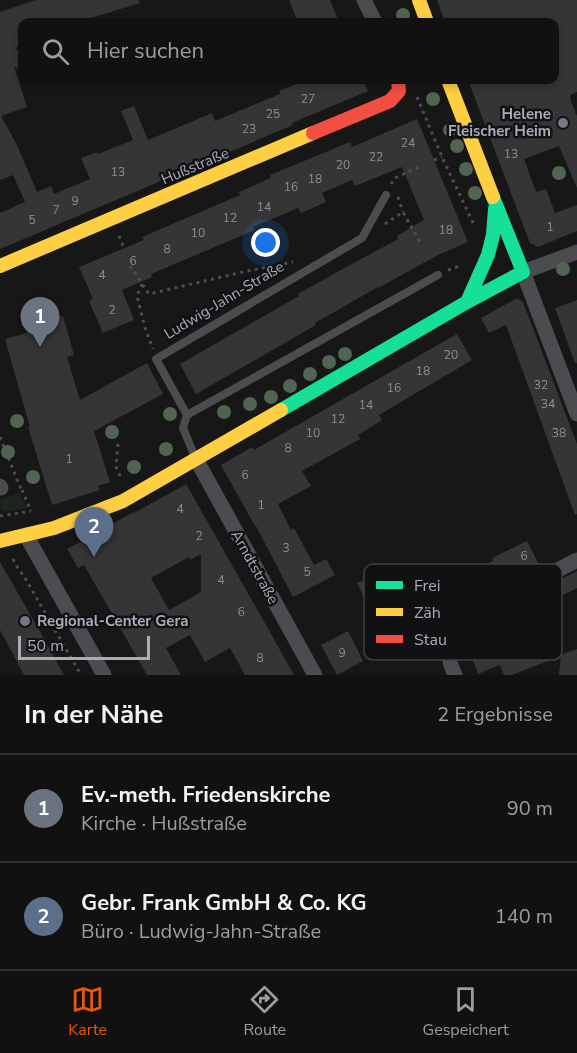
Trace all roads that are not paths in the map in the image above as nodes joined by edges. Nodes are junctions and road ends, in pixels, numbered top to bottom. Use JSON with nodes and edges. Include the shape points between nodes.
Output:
{"nodes":[{"id":1,"x":364,"y":0,"type":"edge"},
{"id":2,"x":418,"y":0,"type":"edge"},
{"id":3,"x":373,"y":18,"type":"edge"},
{"id":4,"x":425,"y":18,"type":"edge"},
{"id":5,"x":450,"y":84,"type":"edge"},
{"id":6,"x":399,"y":85,"type":"edge"},
{"id":7,"x":386,"y":195,"type":"road end"},
{"id":8,"x":496,"y":204,"type":"junction"},
{"id":9,"x":577,"y":252,"type":"edge"},
{"id":10,"x":0,"y":266,"type":"edge"},
{"id":11,"x":523,"y":272,"type":"junction"},
{"id":12,"x":438,"y":274,"type":"road end"},
{"id":13,"x":467,"y":302,"type":"junction"},
{"id":14,"x":577,"y":414,"type":"edge"},
{"id":15,"x":187,"y":415,"type":"junction"},
{"id":16,"x":196,"y":459,"type":"junction"},
{"id":17,"x":26,"y":535,"type":"junction"},
{"id":18,"x":0,"y":541,"type":"edge"},
{"id":19,"x":577,"y":561,"type":"edge"},
{"id":20,"x":562,"y":569,"type":"edge"},
{"id":21,"x":449,"y":660,"type":"edge"},
{"id":22,"x":104,"y":675,"type":"edge"},
{"id":23,"x":315,"y":675,"type":"edge"},
{"id":24,"x":455,"y":675,"type":"edge"}],
"edges":[{"from":1,"to":3,"type":"street"},
{"from":2,"to":4,"type":"main road"},
{"from":5,"to":8,"type":"main road"},
{"from":6,"to":10,"type":"main road","name":"Hußstraße","via":[[390,101]]},
{"from":7,"to":15,"type":"lane","name":"Ludwig-Jahn-Straße","via":[[362,238],[156,359]]},
{"from":8,"to":11,"type":"main road"},
{"from":8,"to":13,"type":"main road","via":[[488,253]]},
{"from":9,"to":11,"type":"street"},
{"from":11,"to":13,"type":"main road"},
{"from":11,"to":14,"type":"street"},
{"from":12,"to":15,"type":"lane"},
{"from":13,"to":16,"type":"main road"},
{"from":15,"to":16,"type":"lane","name":"Ludwig-Jahn-Straße","via":[[183,428]]},
{"from":16,"to":17,"type":"main road","via":[[123,501]]},
{"from":16,"to":23,"type":"street","name":"Arndtstraße"},
{"from":17,"to":18,"type":"main road"},
{"from":17,"to":22,"type":"street"},
{"from":19,"to":20,"type":"street"},
{"from":21,"to":24,"type":"street"}]}
